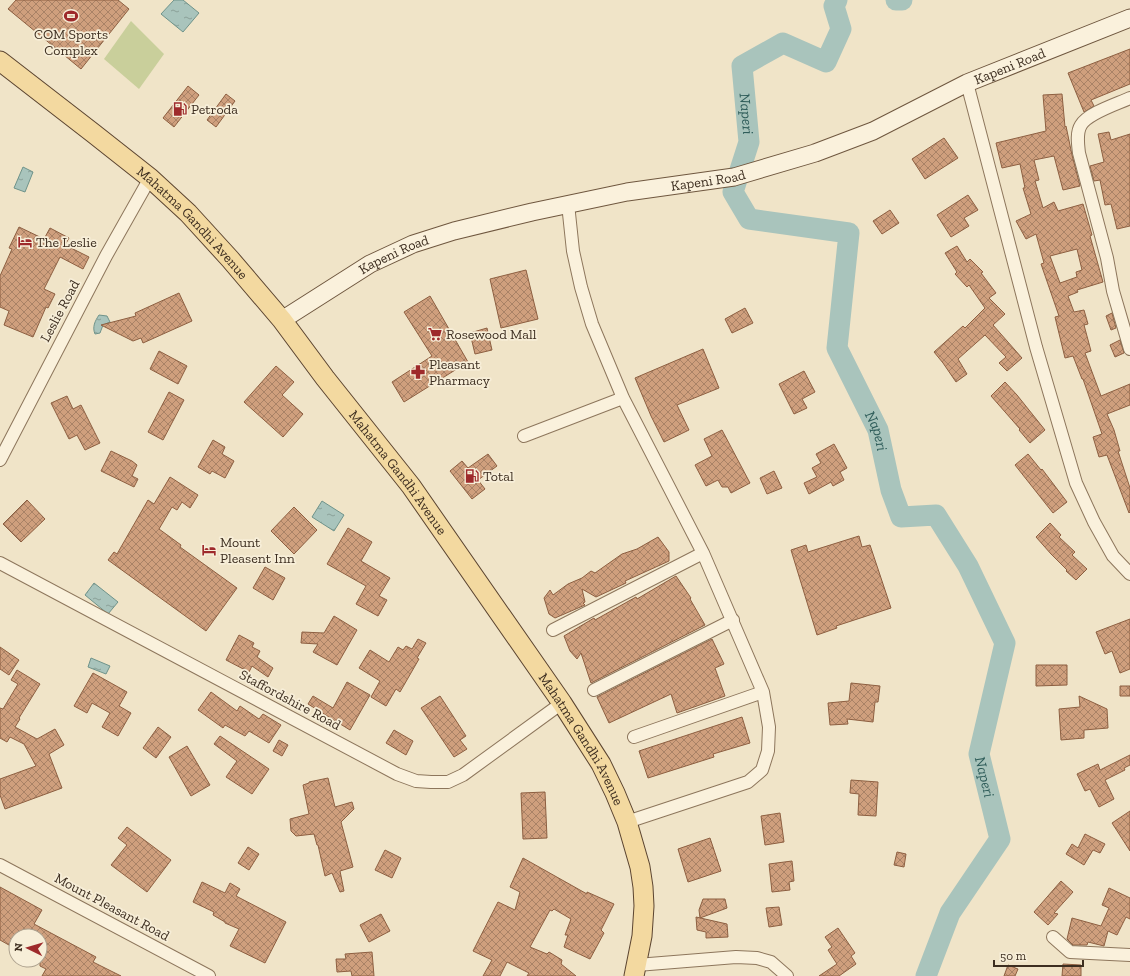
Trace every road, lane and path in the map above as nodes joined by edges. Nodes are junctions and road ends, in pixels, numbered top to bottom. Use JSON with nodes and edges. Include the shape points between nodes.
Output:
{"nodes":[{"id":1,"x":1130,"y":18,"type":"edge"},
{"id":2,"x":0,"y":61,"type":"edge"},
{"id":3,"x":967,"y":83,"type":"junction"},
{"id":4,"x":1130,"y":98,"type":"edge"},
{"id":5,"x":150,"y":178,"type":"junction"},
{"id":6,"x":568,"y":204,"type":"junction"},
{"id":7,"x":282,"y":320,"type":"junction"},
{"id":8,"x":1130,"y":349,"type":"edge"},
{"id":9,"x":623,"y":398,"type":"junction"},
{"id":10,"x":524,"y":436,"type":"dead end"},
{"id":11,"x":0,"y":460,"type":"edge"},
{"id":12,"x":703,"y":553,"type":"junction"},
{"id":13,"x":0,"y":563,"type":"edge"},
{"id":14,"x":1130,"y":574,"type":"edge"},
{"id":15,"x":733,"y":620,"type":"junction"},
{"id":16,"x":553,"y":630,"type":"dead end"},
{"id":17,"x":594,"y":690,"type":"dead end"},
{"id":18,"x":763,"y":692,"type":"junction"},
{"id":19,"x":562,"y":702,"type":"junction"},
{"id":20,"x":634,"y":737,"type":"dead end"},
{"id":21,"x":627,"y":822,"type":"junction"},
{"id":22,"x":0,"y":864,"type":"edge"},
{"id":23,"x":1052,"y":937,"type":"dead end"},
{"id":24,"x":1130,"y":955,"type":"edge"},
{"id":25,"x":635,"y":971,"type":"edge"},
{"id":26,"x":209,"y":976,"type":"edge"},
{"id":27,"x":787,"y":976,"type":"edge"}],
"edges":[{"from":1,"to":3,"type":"main road","name":"Kapeni Road"},
{"from":2,"to":5,"type":"main road","name":"Mahatma Gandhi Avenue"},
{"from":3,"to":6,"type":"main road","name":"Kapeni Road","via":[[873,131],[815,153],[734,177],[627,192]]},
{"from":3,"to":14,"type":"street","via":[[1036,347],[1076,483],[1113,556]]},
{"from":4,"to":8,"type":"street","via":[[1088,117],[1081,125],[1078,137],[1079,153]]},
{"from":5,"to":7,"type":"main road","name":"Mahatma Gandhi Avenue","via":[[193,219]]},
{"from":5,"to":11,"type":"street","name":"Leslie Road","via":[[102,263]]},
{"from":6,"to":7,"type":"main road","name":"Kapeni Road","via":[[454,231],[413,244],[370,264]]},
{"from":6,"to":9,"type":"street","via":[[573,251],[581,287],[592,324]]},
{"from":7,"to":19,"type":"main road","name":"Mahatma Gandhi Avenue","via":[[416,492]]},
{"from":9,"to":10,"type":"street"},
{"from":9,"to":12,"type":"street"},
{"from":12,"to":15,"type":"street"},
{"from":12,"to":16,"type":"street"},
{"from":13,"to":19,"type":"street","name":"Staffordshire Road","via":[[416,781],[448,782],[463,775]]},
{"from":15,"to":17,"type":"street"},
{"from":15,"to":18,"type":"street"},
{"from":18,"to":20,"type":"street"},
{"from":18,"to":21,"type":"street","via":[[769,728],[768,751],[762,770],[748,782]]},
{"from":19,"to":21,"type":"main road","name":"Mahatma Gandhi Avenue","via":[[601,764]]},
{"from":21,"to":25,"type":"main road","name":"Mahatma Gandhi Avenue","via":[[643,887],[642,936]]},
{"from":22,"to":26,"type":"street","name":"Mount Pleasant Road"},
{"from":23,"to":24,"type":"street","via":[[1070,952]]},
{"from":25,"to":27,"type":"street","via":[[736,957],[771,962]]}]}
